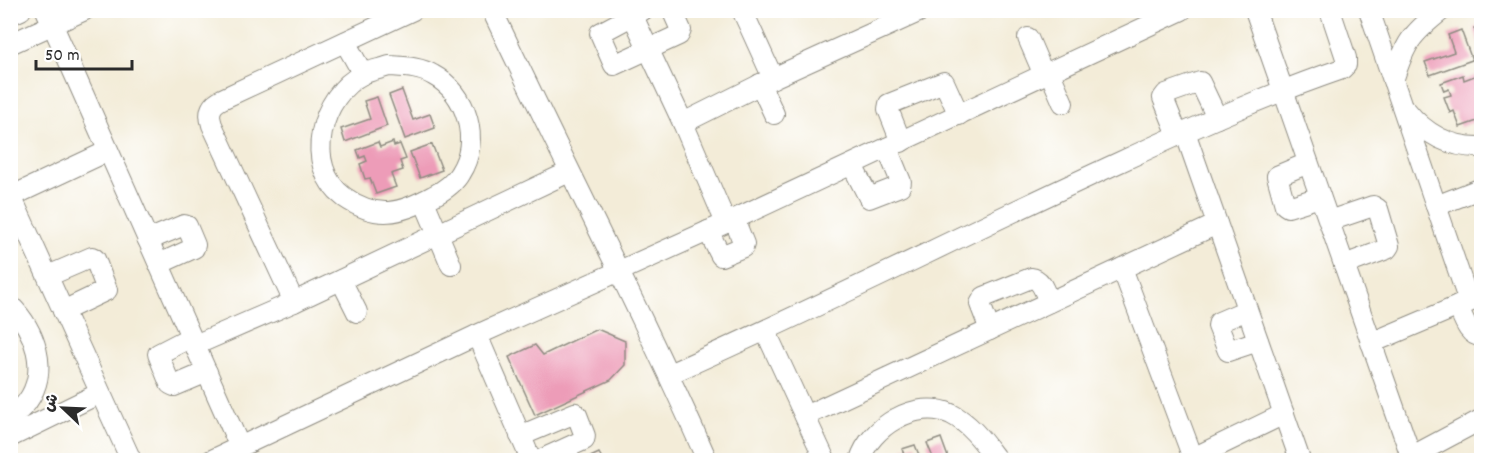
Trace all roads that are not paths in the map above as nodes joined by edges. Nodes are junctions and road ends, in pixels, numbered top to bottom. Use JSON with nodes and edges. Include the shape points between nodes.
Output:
{"nodes":[{"id":1,"x":21,"y":10,"type":"edge"},
{"id":2,"x":85,"y":10,"type":"edge"},
{"id":3,"x":413,"y":10,"type":"edge"},
{"id":4,"x":492,"y":10,"type":"edge"},
{"id":5,"x":672,"y":10,"type":"edge"},
{"id":6,"x":742,"y":10,"type":"edge"},
{"id":7,"x":923,"y":10,"type":"edge"},
{"id":8,"x":1182,"y":10,"type":"edge"},
{"id":9,"x":1330,"y":10,"type":"edge"},
{"id":10,"x":1369,"y":10,"type":"edge"},
{"id":11,"x":1442,"y":10,"type":"edge"},
{"id":12,"x":1258,"y":11,"type":"edge"},
{"id":13,"x":635,"y":12,"type":"edge"},
{"id":14,"x":10,"y":15,"type":"edge"},
{"id":15,"x":49,"y":18,"type":"edge"},
{"id":16,"x":1145,"y":19,"type":"edge"},
{"id":17,"x":1028,"y":38,"type":"dead end"},
{"id":18,"x":345,"y":42,"type":"junction"},
{"id":19,"x":10,"y":44,"type":"edge"},
{"id":20,"x":648,"y":50,"type":"junction"},
{"id":21,"x":363,"y":74,"type":"junction"},
{"id":22,"x":1047,"y":74,"type":"junction"},
{"id":23,"x":766,"y":81,"type":"junction"},
{"id":24,"x":1393,"y":81,"type":"junction"},
{"id":25,"x":1282,"y":90,"type":"junction"},
{"id":26,"x":1063,"y":103,"type":"dead end"},
{"id":27,"x":1401,"y":104,"type":"junction"},
{"id":28,"x":774,"y":114,"type":"dead end"},
{"id":29,"x":959,"y":115,"type":"junction"},
{"id":30,"x":1217,"y":118,"type":"junction"},
{"id":31,"x":683,"y":123,"type":"junction"},
{"id":32,"x":1181,"y":134,"type":"junction"},
{"id":33,"x":894,"y":145,"type":"junction"},
{"id":34,"x":1482,"y":147,"type":"edge"},
{"id":35,"x":108,"y":151,"type":"junction"},
{"id":36,"x":1308,"y":163,"type":"junction"},
{"id":37,"x":852,"y":165,"type":"junction"},
{"id":38,"x":569,"y":172,"type":"junction"},
{"id":39,"x":1482,"y":188,"type":"edge"},
{"id":40,"x":1320,"y":196,"type":"junction"},
{"id":41,"x":11,"y":197,"type":"edge"},
{"id":42,"x":424,"y":201,"type":"junction"},
{"id":43,"x":1436,"y":206,"type":"junction"},
{"id":44,"x":730,"y":221,"type":"junction"},
{"id":45,"x":1329,"y":221,"type":"junction"},
{"id":46,"x":1217,"y":224,"type":"junction"},
{"id":47,"x":708,"y":231,"type":"junction"},
{"id":48,"x":437,"y":235,"type":"junction"},
{"id":49,"x":148,"y":240,"type":"junction"},
{"id":50,"x":159,"y":264,"type":"junction"},
{"id":51,"x":451,"y":265,"type":"dead end"},
{"id":52,"x":1344,"y":265,"type":"junction"},
{"id":53,"x":1122,"y":268,"type":"junction"},
{"id":54,"x":620,"y":271,"type":"junction"},
{"id":55,"x":48,"y":276,"type":"junction"},
{"id":56,"x":341,"y":280,"type":"junction"},
{"id":57,"x":294,"y":302,"type":"junction"},
{"id":58,"x":1469,"y":302,"type":"edge"},
{"id":59,"x":1049,"y":303,"type":"junction"},
{"id":60,"x":10,"y":305,"type":"edge"},
{"id":61,"x":1247,"y":310,"type":"junction"},
{"id":62,"x":63,"y":311,"type":"junction"},
{"id":63,"x":357,"y":312,"type":"dead end"},
{"id":64,"x":990,"y":330,"type":"junction"},
{"id":65,"x":766,"y":332,"type":"junction"},
{"id":66,"x":477,"y":335,"type":"junction"},
{"id":67,"x":1482,"y":336,"type":"edge"},
{"id":68,"x":193,"y":341,"type":"junction"},
{"id":69,"x":1258,"y":341,"type":"junction"},
{"id":70,"x":1371,"y":343,"type":"junction"},
{"id":71,"x":207,"y":372,"type":"junction"},
{"id":72,"x":669,"y":374,"type":"junction"},
{"id":73,"x":100,"y":393,"type":"junction"},
{"id":74,"x":1284,"y":414,"type":"junction"},
{"id":75,"x":805,"y":416,"type":"junction"},
{"id":76,"x":10,"y":419,"type":"edge"},
{"id":77,"x":1482,"y":419,"type":"edge"},
{"id":78,"x":520,"y":436,"type":"junction"},
{"id":79,"x":10,"y":437,"type":"edge"},
{"id":80,"x":240,"y":447,"type":"junction"},
{"id":81,"x":1197,"y":458,"type":"edge"},
{"id":82,"x":1408,"y":458,"type":"edge"},
{"id":83,"x":131,"y":460,"type":"edge"},
{"id":84,"x":212,"y":460,"type":"edge"},
{"id":85,"x":531,"y":460,"type":"edge"},
{"id":86,"x":540,"y":460,"type":"edge"},
{"id":87,"x":707,"y":460,"type":"edge"},
{"id":88,"x":825,"y":460,"type":"edge"},
{"id":89,"x":860,"y":460,"type":"edge"},
{"id":90,"x":997,"y":460,"type":"edge"},
{"id":91,"x":1300,"y":460,"type":"edge"}],
"edges":[{"from":1,"to":14,"type":"street"},
{"from":2,"to":15,"type":"street"},
{"from":3,"to":18,"type":"street"},
{"from":4,"to":38,"type":"street"},
{"from":5,"to":20,"type":"street","via":[[681,33]]},
{"from":6,"to":23,"type":"street"},
{"from":7,"to":23,"type":"street"},
{"from":8,"to":16,"type":"street"},
{"from":9,"to":25,"type":"street","via":[[1346,65]]},
{"from":10,"to":24,"type":"street"},
{"from":11,"to":24,"type":"street","via":[[1419,28],[1402,52]]},
{"from":12,"to":25,"type":"street"},
{"from":13,"to":20,"type":"street"},
{"from":13,"to":20,"type":"street","via":[[600,33],[613,64]]},
{"from":15,"to":19,"type":"street"},
{"from":15,"to":35,"type":"street"},
{"from":16,"to":22,"type":"street"},
{"from":17,"to":22,"type":"street"},
{"from":18,"to":21,"type":"street"},
{"from":18,"to":57,"type":"street","via":[[215,102],[210,109],[212,125]]},
{"from":20,"to":31,"type":"street"},
{"from":21,"to":42,"type":"street","via":[[342,90],[329,110],[320,155],[328,177],[342,195],[362,207],[384,212],[407,210]]},
{"from":21,"to":42,"type":"street","via":[[389,66],[412,67],[433,74],[464,107],[470,130],[460,173],[445,189]]},
{"from":22,"to":26,"type":"street"},
{"from":22,"to":29,"type":"street"},
{"from":23,"to":28,"type":"street"},
{"from":23,"to":31,"type":"street"},
{"from":24,"to":27,"type":"street"},
{"from":25,"to":30,"type":"street"},
{"from":25,"to":36,"type":"street"},
{"from":27,"to":34,"type":"street","via":[[1430,134],[1449,143]]},
{"from":27,"to":43,"type":"street"},
{"from":29,"to":33,"type":"street"},
{"from":29,"to":33,"type":"street","via":[[944,82],[889,104]]},
{"from":30,"to":32,"type":"street"},
{"from":30,"to":32,"type":"street","via":[[1200,82],[1166,94],[1163,98]]},
{"from":31,"to":44,"type":"street"},
{"from":32,"to":46,"type":"street"},
{"from":32,"to":65,"type":"street","via":[[1000,216]]},
{"from":33,"to":37,"type":"street"},
{"from":33,"to":37,"type":"street","via":[[900,186],[869,198]]},
{"from":35,"to":41,"type":"street"},
{"from":35,"to":49,"type":"street"},
{"from":36,"to":40,"type":"street"},
{"from":36,"to":40,"type":"street","via":[[1277,176],[1285,204],[1288,207]]},
{"from":37,"to":44,"type":"street"},
{"from":38,"to":48,"type":"street"},
{"from":38,"to":54,"type":"street"},
{"from":39,"to":43,"type":"street"},
{"from":40,"to":45,"type":"street"},
{"from":41,"to":55,"type":"street"},
{"from":42,"to":48,"type":"street"},
{"from":43,"to":58,"type":"street"},
{"from":44,"to":47,"type":"street"},
{"from":44,"to":47,"type":"street","via":[[743,247],[721,256]]},
{"from":45,"to":52,"type":"street"},
{"from":45,"to":52,"type":"street","via":[[1373,206],[1381,217],[1387,249]]},
{"from":46,"to":53,"type":"street"},
{"from":46,"to":61,"type":"street"},
{"from":47,"to":54,"type":"street"},
{"from":48,"to":51,"type":"street"},
{"from":48,"to":56,"type":"street"},
{"from":49,"to":50,"type":"street"},
{"from":49,"to":50,"type":"street","via":[[187,226],[194,248]]},
{"from":50,"to":68,"type":"street"},
{"from":52,"to":70,"type":"street"},
{"from":53,"to":59,"type":"street"},
{"from":53,"to":81,"type":"street"},
{"from":54,"to":66,"type":"street"},
{"from":54,"to":72,"type":"street"},
{"from":55,"to":62,"type":"street"},
{"from":55,"to":62,"type":"street","via":[[95,259],[107,290]]},
{"from":56,"to":57,"type":"street"},
{"from":56,"to":63,"type":"street"},
{"from":57,"to":68,"type":"street"},
{"from":58,"to":67,"type":"street","via":[[1472,333]]},
{"from":58,"to":70,"type":"street"},
{"from":59,"to":64,"type":"street"},
{"from":59,"to":64,"type":"street","via":[[1040,282],[1031,278],[984,297],[980,304]]},
{"from":60,"to":76,"type":"street","via":[[34,338],[39,363],[36,383],[27,401]]},
{"from":61,"to":69,"type":"street"},
{"from":61,"to":69,"type":"street","via":[[1219,321],[1218,326],[1228,351]]},
{"from":62,"to":73,"type":"street"},
{"from":64,"to":75,"type":"street"},
{"from":65,"to":72,"type":"street"},
{"from":65,"to":75,"type":"street"},
{"from":66,"to":78,"type":"street"},
{"from":66,"to":80,"type":"street"},
{"from":68,"to":71,"type":"street"},
{"from":68,"to":71,"type":"street","via":[[158,354],[170,384],[174,386]]},
{"from":69,"to":74,"type":"street"},
{"from":70,"to":82,"type":"street"},
{"from":71,"to":80,"type":"street"},
{"from":72,"to":87,"type":"street"},
{"from":73,"to":79,"type":"street"},
{"from":73,"to":83,"type":"street"},
{"from":74,"to":81,"type":"street"},
{"from":74,"to":91,"type":"street"},
{"from":75,"to":88,"type":"street"},
{"from":77,"to":82,"type":"street"},
{"from":78,"to":85,"type":"street"},
{"from":78,"to":86,"type":"street","via":[[577,415],[584,440]]},
{"from":80,"to":84,"type":"street"},
{"from":89,"to":90,"type":"street","via":[[875,435],[893,420],[914,412],[937,410],[965,423]]}]}
